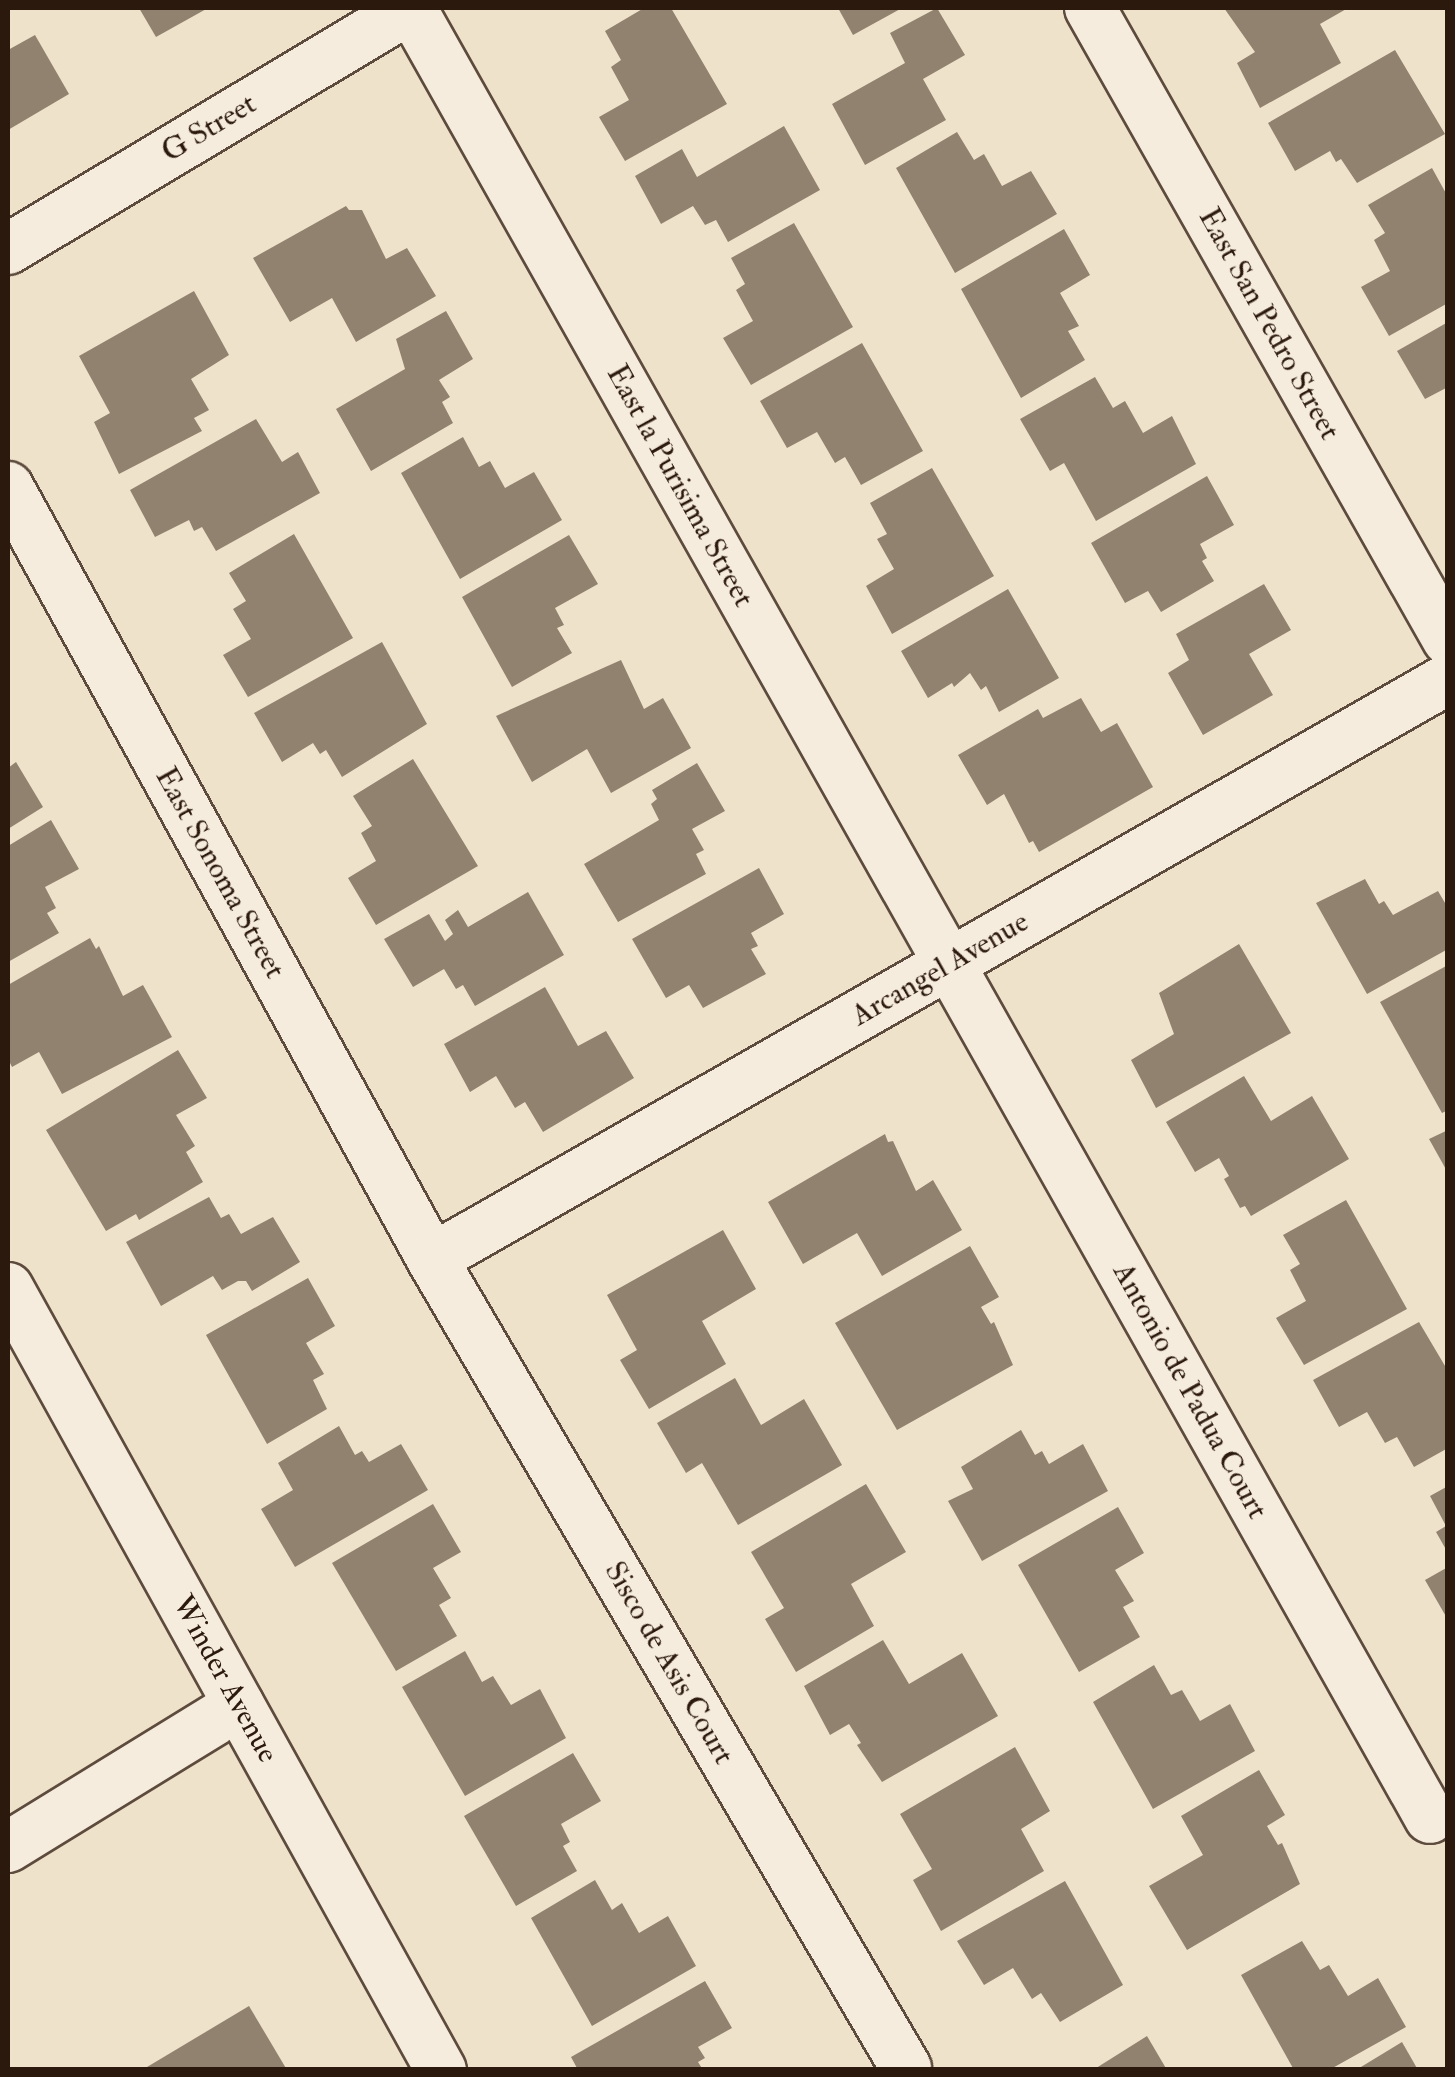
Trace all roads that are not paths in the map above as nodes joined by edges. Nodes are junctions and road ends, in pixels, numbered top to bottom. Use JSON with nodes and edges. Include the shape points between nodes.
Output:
{"nodes":[{"id":1,"x":411,"y":8,"type":"edge"},
{"id":2,"x":1090,"y":8,"type":"edge"},
{"id":3,"x":8,"y":249,"type":"edge"},
{"id":4,"x":8,"y":487,"type":"edge"},
{"id":5,"x":1448,"y":640,"type":"edge"},
{"id":6,"x":1448,"y":679,"type":"edge"},
{"id":7,"x":949,"y":964,"type":"junction"},
{"id":8,"x":432,"y":1259,"type":"junction"},
{"id":9,"x":13,"y":1313,"type":"edge"},
{"id":10,"x":239,"y":1705,"type":"junction"},
{"id":11,"x":1430,"y":1818,"type":"dead end"},
{"id":12,"x":8,"y":1847,"type":"edge"},
{"id":13,"x":906,"y":2068,"type":"edge"},
{"id":14,"x":442,"y":2070,"type":"edge"}],
"edges":[{"from":1,"to":3,"type":"street","name":"G Street"},
{"from":1,"to":7,"type":"street","name":"East la Purisima Street"},
{"from":2,"to":5,"type":"street","name":"East San Pedro Street"},
{"from":4,"to":8,"type":"street","name":"East Sonoma Street"},
{"from":6,"to":7,"type":"street","name":"Arcangel Avenue"},
{"from":7,"to":8,"type":"street","name":"Arcangel Avenue"},
{"from":7,"to":11,"type":"street","name":"Antonio de Padua Court"},
{"from":8,"to":13,"type":"street","name":"Sisco de Asis Court"},
{"from":9,"to":10,"type":"street","name":"Winder Avenue"},
{"from":10,"to":12,"type":"street"},
{"from":10,"to":14,"type":"street","name":"Winder Avenue"}]}
